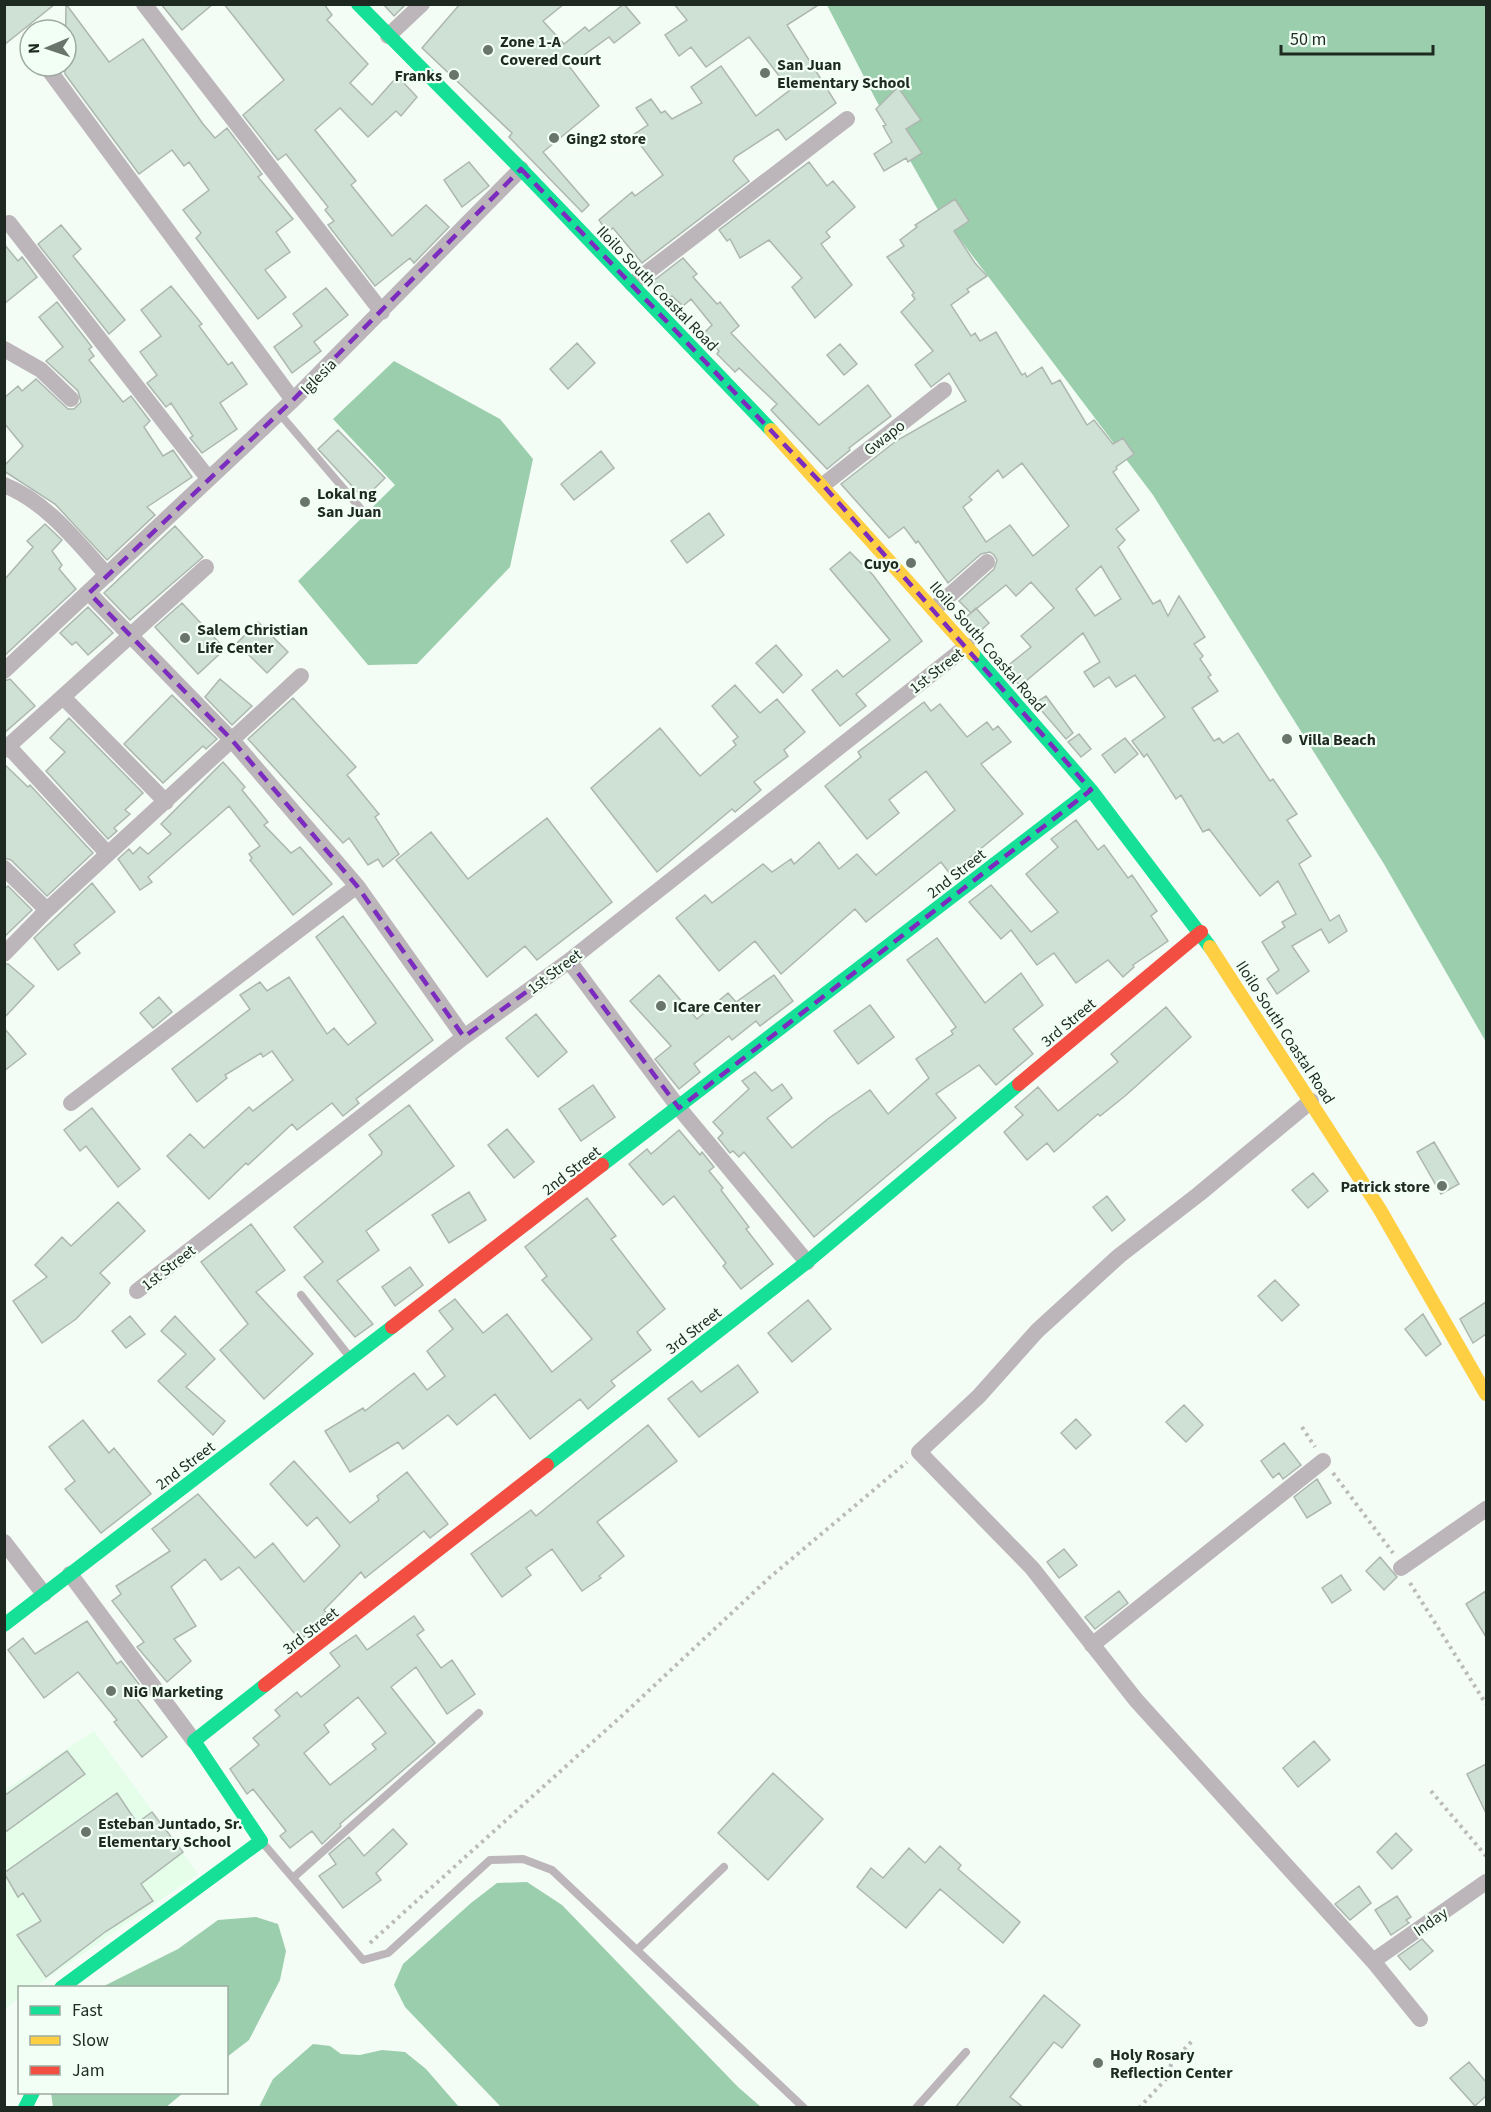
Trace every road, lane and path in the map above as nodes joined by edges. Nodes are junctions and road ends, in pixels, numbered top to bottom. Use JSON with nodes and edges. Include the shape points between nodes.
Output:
{"nodes":[{"id":1,"x":144,"y":4,"type":"edge"},
{"id":2,"x":358,"y":4,"type":"edge"},
{"id":3,"x":422,"y":4,"type":"edge"},
{"id":4,"x":388,"y":36,"type":"junction"},
{"id":5,"x":55,"y":78,"type":"edge"},
{"id":6,"x":847,"y":119,"type":"dead end"},
{"id":7,"x":521,"y":169,"type":"junction"},
{"id":8,"x":9,"y":223,"type":"dead end"},
{"id":9,"x":632,"y":284,"type":"junction"},
{"id":10,"x":382,"y":312,"type":"junction"},
{"id":11,"x":4,"y":349,"type":"edge"},
{"id":12,"x":944,"y":390,"type":"dead end"},
{"id":13,"x":71,"y":399,"type":"dead end"},
{"id":14,"x":293,"y":400,"type":"junction"},
{"id":15,"x":279,"y":413,"type":"junction"},
{"id":16,"x":208,"y":478,"type":"junction"},
{"id":17,"x":4,"y":485,"type":"edge"},
{"id":18,"x":823,"y":485,"type":"junction"},
{"id":19,"x":361,"y":509,"type":"dead end"},
{"id":20,"x":987,"y":562,"type":"dead end"},
{"id":21,"x":206,"y":567,"type":"dead end"},
{"id":22,"x":107,"y":575,"type":"junction"},
{"id":23,"x":89,"y":593,"type":"junction"},
{"id":24,"x":934,"y":609,"type":"junction"},
{"id":25,"x":131,"y":636,"type":"junction"},
{"id":26,"x":967,"y":646,"type":"junction"},
{"id":27,"x":4,"y":671,"type":"edge"},
{"id":28,"x":301,"y":676,"type":"dead end"},
{"id":29,"x":63,"y":697,"type":"junction"},
{"id":30,"x":231,"y":740,"type":"junction"},
{"id":31,"x":6,"y":748,"type":"edge"},
{"id":32,"x":1091,"y":790,"type":"junction"},
{"id":33,"x":166,"y":802,"type":"junction"},
{"id":34,"x":108,"y":854,"type":"junction"},
{"id":35,"x":4,"y":868,"type":"edge"},
{"id":36,"x":357,"y":886,"type":"junction"},
{"id":37,"x":47,"y":910,"type":"junction"},
{"id":38,"x":1201,"y":932,"type":"junction"},
{"id":39,"x":4,"y":954,"type":"edge"},
{"id":40,"x":569,"y":961,"type":"junction"},
{"id":41,"x":464,"y":1037,"type":"junction"},
{"id":42,"x":1311,"y":1101,"type":"junction"},
{"id":43,"x":71,"y":1103,"type":"dead end"},
{"id":44,"x":679,"y":1107,"type":"junction"},
{"id":45,"x":807,"y":1262,"type":"junction"},
{"id":46,"x":137,"y":1291,"type":"dead end"},
{"id":47,"x":301,"y":1295,"type":"dead end"},
{"id":48,"x":352,"y":1359,"type":"junction"},
{"id":49,"x":1486,"y":1394,"type":"edge"},
{"id":50,"x":919,"y":1452,"type":"junction"},
{"id":51,"x":1323,"y":1461,"type":"dead end"},
{"id":52,"x":1486,"y":1509,"type":"edge"},
{"id":53,"x":4,"y":1542,"type":"edge"},
{"id":54,"x":1401,"y":1568,"type":"dead end"},
{"id":55,"x":70,"y":1574,"type":"junction"},
{"id":56,"x":44,"y":1594,"type":"junction"},
{"id":57,"x":4,"y":1625,"type":"edge"},
{"id":58,"x":1092,"y":1645,"type":"junction"},
{"id":59,"x":479,"y":1713,"type":"dead end"},
{"id":60,"x":194,"y":1741,"type":"junction"},
{"id":61,"x":1431,"y":1791,"type":"dead end"},
{"id":62,"x":261,"y":1841,"type":"junction"},
{"id":63,"x":1486,"y":1856,"type":"edge"},
{"id":64,"x":724,"y":1867,"type":"dead end"},
{"id":65,"x":294,"y":1877,"type":"junction"},
{"id":66,"x":1486,"y":1882,"type":"edge"},
{"id":67,"x":637,"y":1950,"type":"junction"},
{"id":68,"x":358,"y":1953,"type":"junction"},
{"id":69,"x":1373,"y":1961,"type":"junction"},
{"id":70,"x":65,"y":1986,"type":"edge"},
{"id":71,"x":1420,"y":2019,"type":"dead end"},
{"id":72,"x":1194,"y":2039,"type":"dead end"},
{"id":73,"x":966,"y":2052,"type":"dead end"},
{"id":74,"x":32,"y":2094,"type":"edge"},
{"id":75,"x":25,"y":2108,"type":"edge"},
{"id":76,"x":804,"y":2108,"type":"edge"},
{"id":77,"x":916,"y":2108,"type":"edge"},
{"id":78,"x":1139,"y":2108,"type":"edge"}],
"edges":[{"from":1,"to":10,"type":"street"},
{"from":2,"to":4,"type":"street","name":"Iloilo South Coastal Road"},
{"from":3,"to":4,"type":"street"},
{"from":4,"to":7,"type":"street","name":"Iloilo South Coastal Road"},
{"from":5,"to":14,"type":"street"},
{"from":6,"to":9,"type":"street"},
{"from":7,"to":9,"type":"street","name":"Iloilo South Coastal Road"},
{"from":7,"to":10,"type":"street","name":"Iglesia"},
{"from":8,"to":16,"type":"street"},
{"from":9,"to":18,"type":"street","name":"Iloilo South Coastal Road"},
{"from":10,"to":14,"type":"street","name":"Iglesia"},
{"from":11,"to":13,"type":"street","via":[[41,370]]},
{"from":12,"to":18,"type":"street","name":"Gwapo"},
{"from":14,"to":15,"type":"street","name":"Iglesia"},
{"from":15,"to":16,"type":"street","name":"Iglesia"},
{"from":15,"to":19,"type":"lane"},
{"from":16,"to":22,"type":"street","name":"Iglesia"},
{"from":17,"to":22,"type":"street","via":[[26,495],[55,519]]},
{"from":18,"to":24,"type":"street","name":"Iloilo South Coastal Road"},
{"from":20,"to":24,"type":"street"},
{"from":21,"to":25,"type":"street"},
{"from":22,"to":23,"type":"street","name":"Iglesia"},
{"from":23,"to":25,"type":"street"},
{"from":23,"to":27,"type":"street","name":"Iglesia"},
{"from":24,"to":26,"type":"street","name":"Iloilo South Coastal Road"},
{"from":25,"to":29,"type":"street"},
{"from":25,"to":30,"type":"street"},
{"from":26,"to":32,"type":"street","name":"Iloilo South Coastal Road"},
{"from":26,"to":40,"type":"street","name":"1st Street"},
{"from":28,"to":30,"type":"street"},
{"from":29,"to":31,"type":"street"},
{"from":29,"to":33,"type":"street"},
{"from":30,"to":33,"type":"street"},
{"from":30,"to":36,"type":"street"},
{"from":31,"to":34,"type":"street"},
{"from":32,"to":38,"type":"street","name":"Iloilo South Coastal Road"},
{"from":32,"to":44,"type":"street","name":"2nd Street"},
{"from":33,"to":34,"type":"street"},
{"from":34,"to":37,"type":"street"},
{"from":35,"to":37,"type":"street"},
{"from":36,"to":41,"type":"street"},
{"from":36,"to":43,"type":"street"},
{"from":37,"to":39,"type":"street"},
{"from":38,"to":42,"type":"street","name":"Iloilo South Coastal Road"},
{"from":38,"to":45,"type":"street","name":"3rd Street"},
{"from":40,"to":41,"type":"street","name":"1st Street"},
{"from":40,"to":44,"type":"street"},
{"from":41,"to":46,"type":"street","name":"1st Street"},
{"from":42,"to":49,"type":"street","name":"Iloilo South Coastal Road","via":[[1379,1208]]},
{"from":42,"to":50,"type":"street","via":[[1119,1256],[1037,1331],[979,1396]]},
{"from":44,"to":45,"type":"street"},
{"from":44,"to":48,"type":"street","name":"2nd Street"},
{"from":45,"to":60,"type":"street","name":"3rd Street"},
{"from":47,"to":48,"type":"lane"},
{"from":48,"to":55,"type":"street","name":"2nd Street"},
{"from":50,"to":58,"type":"street","via":[[1032,1568]]},
{"from":50,"to":68,"type":"path","via":[[769,1578]]},
{"from":51,"to":58,"type":"street"},
{"from":52,"to":54,"type":"street"},
{"from":53,"to":56,"type":"street"},
{"from":55,"to":56,"type":"street","name":"2nd Street"},
{"from":55,"to":60,"type":"street"},
{"from":56,"to":57,"type":"street","name":"2nd Street"},
{"from":58,"to":69,"type":"street","via":[[1136,1700]]},
{"from":59,"to":65,"type":"lane"},
{"from":60,"to":62,"type":"street"},
{"from":61,"to":63,"type":"path"},
{"from":62,"to":65,"type":"lane"},
{"from":62,"to":70,"type":"street"},
{"from":64,"to":67,"type":"lane"},
{"from":65,"to":68,"type":"lane"},
{"from":66,"to":69,"type":"street","name":"Inday"},
{"from":67,"to":68,"type":"lane","via":[[552,1870],[523,1859],[490,1860],[388,1953],[363,1960]]},
{"from":67,"to":76,"type":"lane"},
{"from":69,"to":71,"type":"street"},
{"from":72,"to":78,"type":"path","via":[[1172,2062],[1166,2079]]},
{"from":73,"to":77,"type":"lane"},
{"from":74,"to":75,"type":"street"}]}
